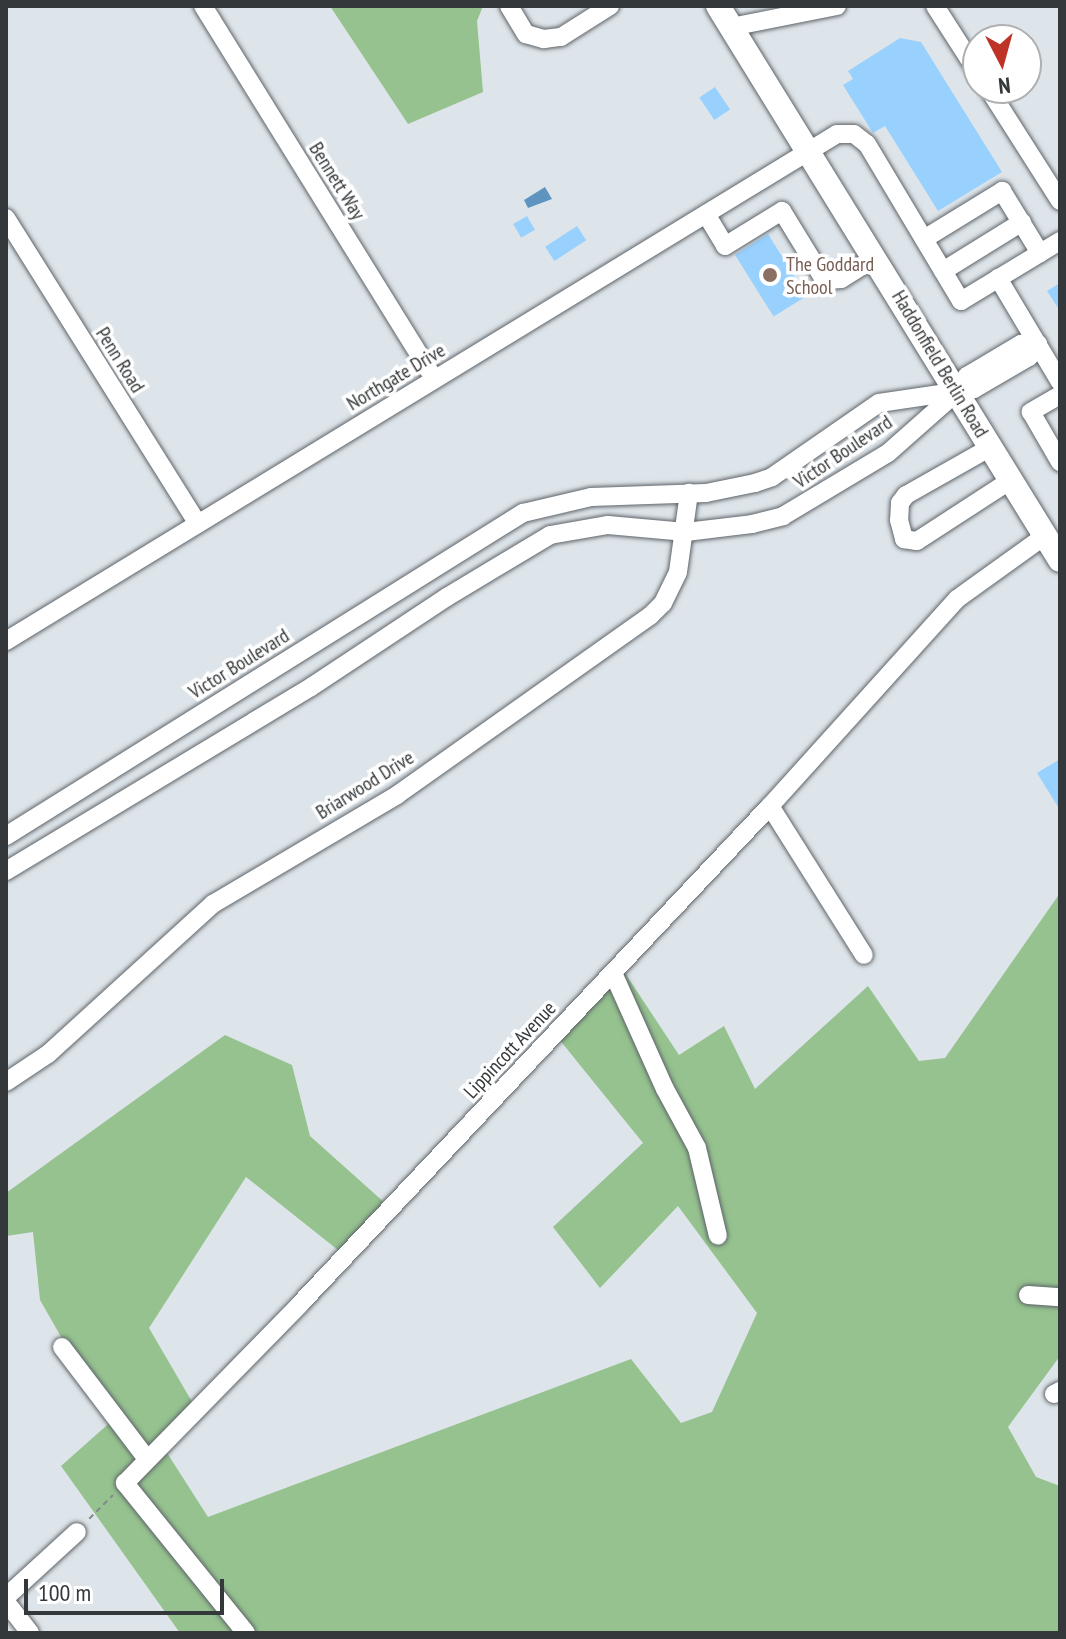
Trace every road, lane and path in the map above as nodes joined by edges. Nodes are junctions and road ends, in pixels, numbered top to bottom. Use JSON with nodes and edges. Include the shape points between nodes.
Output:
{"nodes":[{"id":1,"x":203,"y":6,"type":"edge"},
{"id":2,"x":509,"y":6,"type":"edge"},
{"id":3,"x":610,"y":6,"type":"edge"},
{"id":4,"x":718,"y":6,"type":"edge"},
{"id":5,"x":837,"y":6,"type":"edge"},
{"id":6,"x":935,"y":6,"type":"edge"},
{"id":7,"x":731,"y":27,"type":"junction"},
{"id":8,"x":962,"y":48,"type":"edge"},
{"id":9,"x":998,"y":104,"type":"edge"},
{"id":10,"x":809,"y":151,"type":"junction"},
{"id":11,"x":1060,"y":201,"type":"edge"},
{"id":12,"x":706,"y":214,"type":"junction"},
{"id":13,"x":6,"y":218,"type":"edge"},
{"id":14,"x":1022,"y":222,"type":"junction"},
{"id":15,"x":924,"y":239,"type":"junction"},
{"id":16,"x":1060,"y":241,"type":"edge"},
{"id":17,"x":1040,"y":253,"type":"junction"},
{"id":18,"x":875,"y":258,"type":"junction"},
{"id":19,"x":943,"y":271,"type":"junction"},
{"id":20,"x":998,"y":278,"type":"junction"},
{"id":21,"x":1038,"y":344,"type":"junction"},
{"id":22,"x":434,"y":379,"type":"junction"},
{"id":23,"x":1060,"y":382,"type":"edge"},
{"id":24,"x":957,"y":392,"type":"junction"},
{"id":25,"x":1060,"y":395,"type":"edge"},
{"id":26,"x":991,"y":447,"type":"junction"},
{"id":27,"x":1060,"y":462,"type":"edge"},
{"id":28,"x":1011,"y":480,"type":"junction"},
{"id":29,"x":689,"y":493,"type":"junction"},
{"id":30,"x":198,"y":524,"type":"junction"},
{"id":31,"x":686,"y":532,"type":"junction"},
{"id":32,"x":1046,"y":535,"type":"junction"},
{"id":33,"x":1060,"y":560,"type":"edge"},
{"id":34,"x":6,"y":641,"type":"edge"},
{"id":35,"x":770,"y":806,"type":"junction"},
{"id":36,"x":6,"y":836,"type":"edge"},
{"id":37,"x":6,"y":871,"type":"edge"},
{"id":38,"x":864,"y":955,"type":"dead end"},
{"id":39,"x":613,"y":973,"type":"junction"},
{"id":40,"x":6,"y":1082,"type":"edge"},
{"id":41,"x":718,"y":1236,"type":"dead end"},
{"id":42,"x":1028,"y":1295,"type":"dead end"},
{"id":43,"x":1060,"y":1297,"type":"edge"},
{"id":44,"x":62,"y":1347,"type":"dead end"},
{"id":45,"x":147,"y":1459,"type":"junction"},
{"id":46,"x":125,"y":1483,"type":"junction"},
{"id":47,"x":77,"y":1532,"type":"joint"},
{"id":48,"x":6,"y":1600,"type":"edge"},
{"id":49,"x":30,"y":1633,"type":"edge"},
{"id":50,"x":246,"y":1633,"type":"edge"}],
"edges":[{"from":1,"to":22,"type":"street","name":"Bennett Way"},
{"from":2,"to":3,"type":"street","via":[[526,34],[544,39],[561,37]]},
{"from":4,"to":7,"type":"main road","name":"Haddonfield Berlin Road"},
{"from":5,"to":7,"type":"street"},
{"from":6,"to":8,"type":"street"},
{"from":7,"to":10,"type":"main road","name":"Haddonfield Berlin Road"},
{"from":9,"to":11,"type":"street"},
{"from":10,"to":12,"type":"street","name":"Northgate Drive"},
{"from":10,"to":15,"type":"street","name":"Northgate Drive","via":[[839,134],[861,138]]},
{"from":10,"to":18,"type":"main road","name":"Haddonfield Berlin Road"},
{"from":12,"to":18,"type":"street","via":[[725,246],[782,211],[826,280],[841,279]]},
{"from":12,"to":22,"type":"street","name":"Northgate Drive"},
{"from":13,"to":30,"type":"street","name":"Penn Road"},
{"from":14,"to":15,"type":"street","via":[[1002,191]]},
{"from":14,"to":17,"type":"street"},
{"from":14,"to":19,"type":"street"},
{"from":15,"to":19,"type":"street","name":"Northgate Drive"},
{"from":16,"to":17,"type":"street"},
{"from":17,"to":20,"type":"street"},
{"from":18,"to":24,"type":"main road","name":"Haddonfield Berlin Road"},
{"from":19,"to":20,"type":"street","name":"Northgate Drive","via":[[961,301]]},
{"from":20,"to":21,"type":"street"},
{"from":21,"to":23,"type":"street"},
{"from":21,"to":24,"type":"street","via":[[1029,357],[974,389]]},
{"from":22,"to":30,"type":"street","name":"Northgate Drive"},
{"from":24,"to":26,"type":"main road","name":"Haddonfield Berlin Road"},
{"from":24,"to":29,"type":"street","name":"Victor Boulevard","via":[[879,403],[772,477]]},
{"from":24,"to":31,"type":"street","name":"Victor Boulevard","via":[[888,453],[806,505],[752,524]]},
{"from":25,"to":27,"type":"street","via":[[1031,412]]},
{"from":26,"to":28,"type":"main road","name":"Haddonfield Berlin Road"},
{"from":26,"to":28,"type":"street","via":[[906,495],[899,520],[904,539],[917,541]]},
{"from":28,"to":32,"type":"main road","name":"Haddonfield Berlin Road"},
{"from":29,"to":31,"type":"street","name":"Briarwood Drive"},
{"from":29,"to":36,"type":"street","name":"Victor Boulevard","via":[[591,497],[523,513]]},
{"from":30,"to":34,"type":"street","name":"Northgate Drive"},
{"from":31,"to":37,"type":"street","name":"Victor Boulevard","via":[[608,525],[550,535]]},
{"from":31,"to":40,"type":"street","name":"Briarwood Drive","via":[[672,588],[650,616],[397,795],[224,895],[48,1054]]},
{"from":32,"to":33,"type":"main road","name":"Haddonfield Berlin Road"},
{"from":32,"to":35,"type":"street","name":"Lippincott Avenue","via":[[957,599]]},
{"from":35,"to":38,"type":"street"},
{"from":35,"to":39,"type":"street","name":"Lippincott Avenue"},
{"from":39,"to":41,"type":"street","via":[[697,1148]]},
{"from":39,"to":45,"type":"street","name":"Lippincott Avenue"},
{"from":42,"to":43,"type":"street"},
{"from":44,"to":45,"type":"street"},
{"from":45,"to":46,"type":"street","name":"Lippincott Avenue"},
{"from":46,"to":47,"type":"path"},
{"from":46,"to":50,"type":"street"},
{"from":47,"to":48,"type":"street"},
{"from":48,"to":49,"type":"street"}]}
